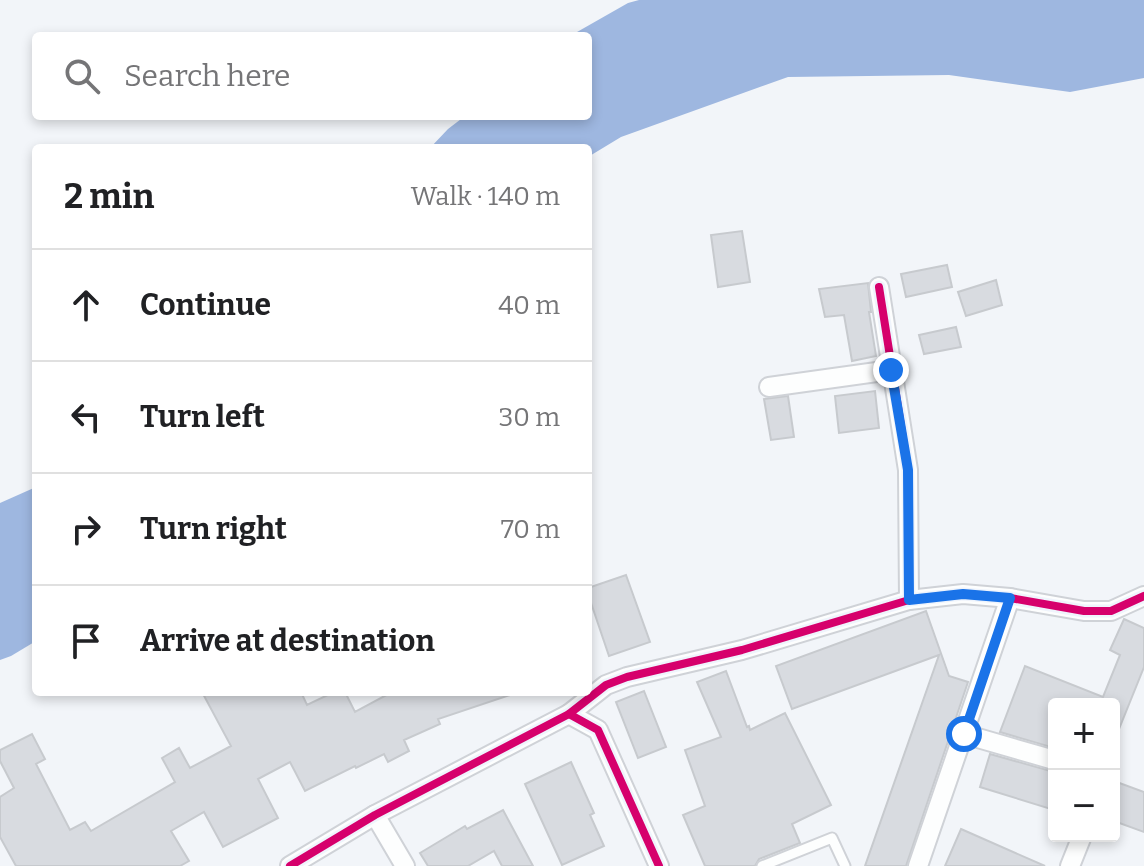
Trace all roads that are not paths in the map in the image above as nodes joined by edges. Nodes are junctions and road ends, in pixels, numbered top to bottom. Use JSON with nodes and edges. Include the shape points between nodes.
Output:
{"nodes":[{"id":1,"x":879,"y":287,"type":"dead end"},
{"id":2,"x":891,"y":370,"type":"junction"},
{"id":3,"x":769,"y":387,"type":"dead end"},
{"id":4,"x":1144,"y":596,"type":"edge"},
{"id":5,"x":1010,"y":598,"type":"junction"},
{"id":6,"x":909,"y":600,"type":"junction"},
{"id":7,"x":592,"y":696,"type":"edge"},
{"id":8,"x":592,"y":696,"type":"edge"},
{"id":9,"x":569,"y":714,"type":"junction"},
{"id":10,"x":964,"y":734,"type":"junction"},
{"id":11,"x":1048,"y":758,"type":"edge"},
{"id":12,"x":375,"y":815,"type":"junction"},
{"id":13,"x":1080,"y":842,"type":"edge"},
{"id":14,"x":290,"y":866,"type":"edge"},
{"id":15,"x":405,"y":866,"type":"edge"},
{"id":16,"x":659,"y":866,"type":"edge"},
{"id":17,"x":762,"y":866,"type":"edge"},
{"id":18,"x":845,"y":866,"type":"edge"},
{"id":19,"x":918,"y":866,"type":"edge"},
{"id":20,"x":1070,"y":866,"type":"edge"}],
"edges":[{"from":1,"to":2,"type":"street"},
{"from":2,"to":3,"type":"street"},
{"from":2,"to":6,"type":"street","via":[[908,470]]},
{"from":4,"to":5,"type":"street","via":[[1111,611]]},
{"from":5,"to":6,"type":"street","via":[[963,594]]},
{"from":5,"to":10,"type":"street"},
{"from":6,"to":7,"type":"street","via":[[742,650],[627,677]]},
{"from":8,"to":9,"type":"street"},
{"from":9,"to":12,"type":"street"},
{"from":9,"to":16,"type":"street","via":[[598,730]]},
{"from":10,"to":11,"type":"street"},
{"from":10,"to":19,"type":"street"},
{"from":12,"to":14,"type":"street"},
{"from":12,"to":15,"type":"street"},
{"from":13,"to":20,"type":"street"},
{"from":17,"to":18,"type":"lane","via":[[832,838]]}]}
